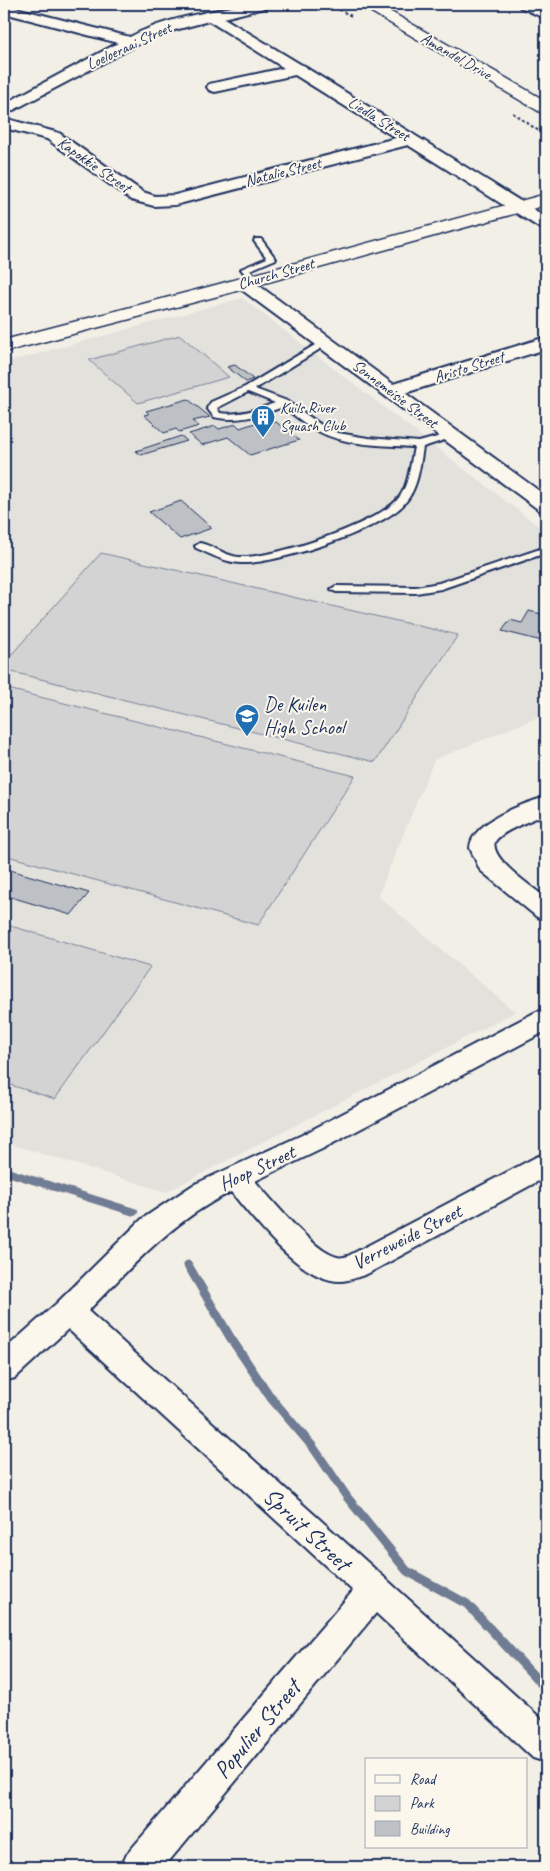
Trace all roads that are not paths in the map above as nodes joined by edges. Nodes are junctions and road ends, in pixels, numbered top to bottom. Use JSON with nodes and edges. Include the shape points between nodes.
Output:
{"nodes":[{"id":1,"x":263,"y":4,"type":"edge"},
{"id":2,"x":366,"y":4,"type":"edge"},
{"id":3,"x":394,"y":4,"type":"edge"},
{"id":4,"x":525,"y":4,"type":"edge"},
{"id":5,"x":4,"y":9,"type":"edge"},
{"id":6,"x":546,"y":15,"type":"edge"},
{"id":7,"x":211,"y":16,"type":"junction"},
{"id":8,"x":131,"y":42,"type":"junction"},
{"id":9,"x":300,"y":69,"type":"junction"},
{"id":10,"x":521,"y":75,"type":"dead end"},
{"id":11,"x":215,"y":87,"type":"dead end"},
{"id":12,"x":546,"y":108,"type":"edge"},
{"id":13,"x":4,"y":110,"type":"edge"},
{"id":14,"x":4,"y":123,"type":"edge"},
{"id":15,"x":412,"y":139,"type":"junction"},
{"id":16,"x":546,"y":198,"type":"edge"},
{"id":17,"x":154,"y":201,"type":"joint"},
{"id":18,"x":517,"y":207,"type":"junction"},
{"id":19,"x":546,"y":224,"type":"edge"},
{"id":20,"x":258,"y":241,"type":"dead end"},
{"id":21,"x":249,"y":282,"type":"junction"},
{"id":22,"x":326,"y":342,"type":"junction"},
{"id":23,"x":546,"y":343,"type":"edge"},
{"id":24,"x":4,"y":346,"type":"edge"},
{"id":25,"x":248,"y":389,"type":"junction"},
{"id":26,"x":391,"y":391,"type":"junction"},
{"id":27,"x":284,"y":403,"type":"junction"},
{"id":28,"x":452,"y":436,"type":"junction"},
{"id":29,"x":419,"y":446,"type":"junction"},
{"id":30,"x":546,"y":505,"type":"edge"},
{"id":31,"x":200,"y":546,"type":"dead end"},
{"id":32,"x":546,"y":550,"type":"edge"},
{"id":33,"x":336,"y":589,"type":"dead end"},
{"id":34,"x":546,"y":805,"type":"edge"},
{"id":35,"x":546,"y":911,"type":"edge"},
{"id":36,"x":546,"y":1019,"type":"edge"},
{"id":37,"x":546,"y":1164,"type":"edge"},
{"id":38,"x":235,"y":1178,"type":"junction"},
{"id":39,"x":68,"y":1312,"type":"junction"},
{"id":40,"x":4,"y":1369,"type":"edge"},
{"id":41,"x":374,"y":1591,"type":"junction"},
{"id":42,"x":546,"y":1746,"type":"edge"},
{"id":43,"x":140,"y":1867,"type":"edge"}],
"edges":[{"from":1,"to":7,"type":"street","name":"Loeloeraai Street"},
{"from":2,"to":12,"type":"street","name":"Amandel Drive"},
{"from":3,"to":10,"type":"street","name":"Amandel Drive"},
{"from":4,"to":6,"type":"street"},
{"from":5,"to":8,"type":"street"},
{"from":7,"to":8,"type":"street","name":"Loeloeraai Street","via":[[163,28]]},
{"from":7,"to":9,"type":"street","name":"Liedla Street"},
{"from":8,"to":13,"type":"street","name":"Loeloeraai Street"},
{"from":9,"to":11,"type":"street"},
{"from":9,"to":15,"type":"street","name":"Liedla Street"},
{"from":14,"to":17,"type":"street","name":"Kapokkie Street","via":[[53,136],[137,196]]},
{"from":15,"to":17,"type":"street","name":"Natalie Street","via":[[175,200]]},
{"from":15,"to":18,"type":"street","name":"Liedla Street"},
{"from":16,"to":18,"type":"street","name":"Church Street"},
{"from":18,"to":19,"type":"street","name":"Liedla Street"},
{"from":18,"to":21,"type":"street","name":"Church Street"},
{"from":20,"to":21,"type":"lane","via":[[272,259],[245,269]]},
{"from":21,"to":22,"type":"street","name":"Sonnemeisie Street"},
{"from":21,"to":24,"type":"street","name":"Church Street"},
{"from":22,"to":25,"type":"lane"},
{"from":22,"to":26,"type":"street","name":"Sonnemeisie Street"},
{"from":23,"to":26,"type":"street","name":"Aristo Street"},
{"from":25,"to":27,"type":"lane"},
{"from":25,"to":27,"type":"lane","via":[[214,404],[213,412],[222,417],[232,417]]},
{"from":26,"to":28,"type":"street","name":"Sonnemeisie Street"},
{"from":27,"to":29,"type":"lane","via":[[320,429],[336,435]]},
{"from":28,"to":29,"type":"lane"},
{"from":28,"to":30,"type":"street","name":"Sonnemeisie Street"},
{"from":29,"to":31,"type":"lane","via":[[412,478],[401,503],[387,516],[269,557],[242,560],[222,556]]},
{"from":32,"to":33,"type":"lane","via":[[441,586],[416,590]]},
{"from":34,"to":35,"type":"street","via":[[496,828],[486,835],[483,842],[489,864]]},
{"from":36,"to":38,"type":"street","name":"Hoop Street","via":[[312,1142]]},
{"from":37,"to":38,"type":"street","name":"Verreweide Street","via":[[356,1266],[336,1269],[308,1255]]},
{"from":38,"to":39,"type":"street","name":"Hoop Street","via":[[203,1193],[153,1227]]},
{"from":39,"to":40,"type":"street","name":"Hoop Street"},
{"from":39,"to":41,"type":"street","name":"Spruit Street"},
{"from":41,"to":42,"type":"street","name":"Spruit Street"},
{"from":41,"to":43,"type":"street","name":"Populier Street"}]}
